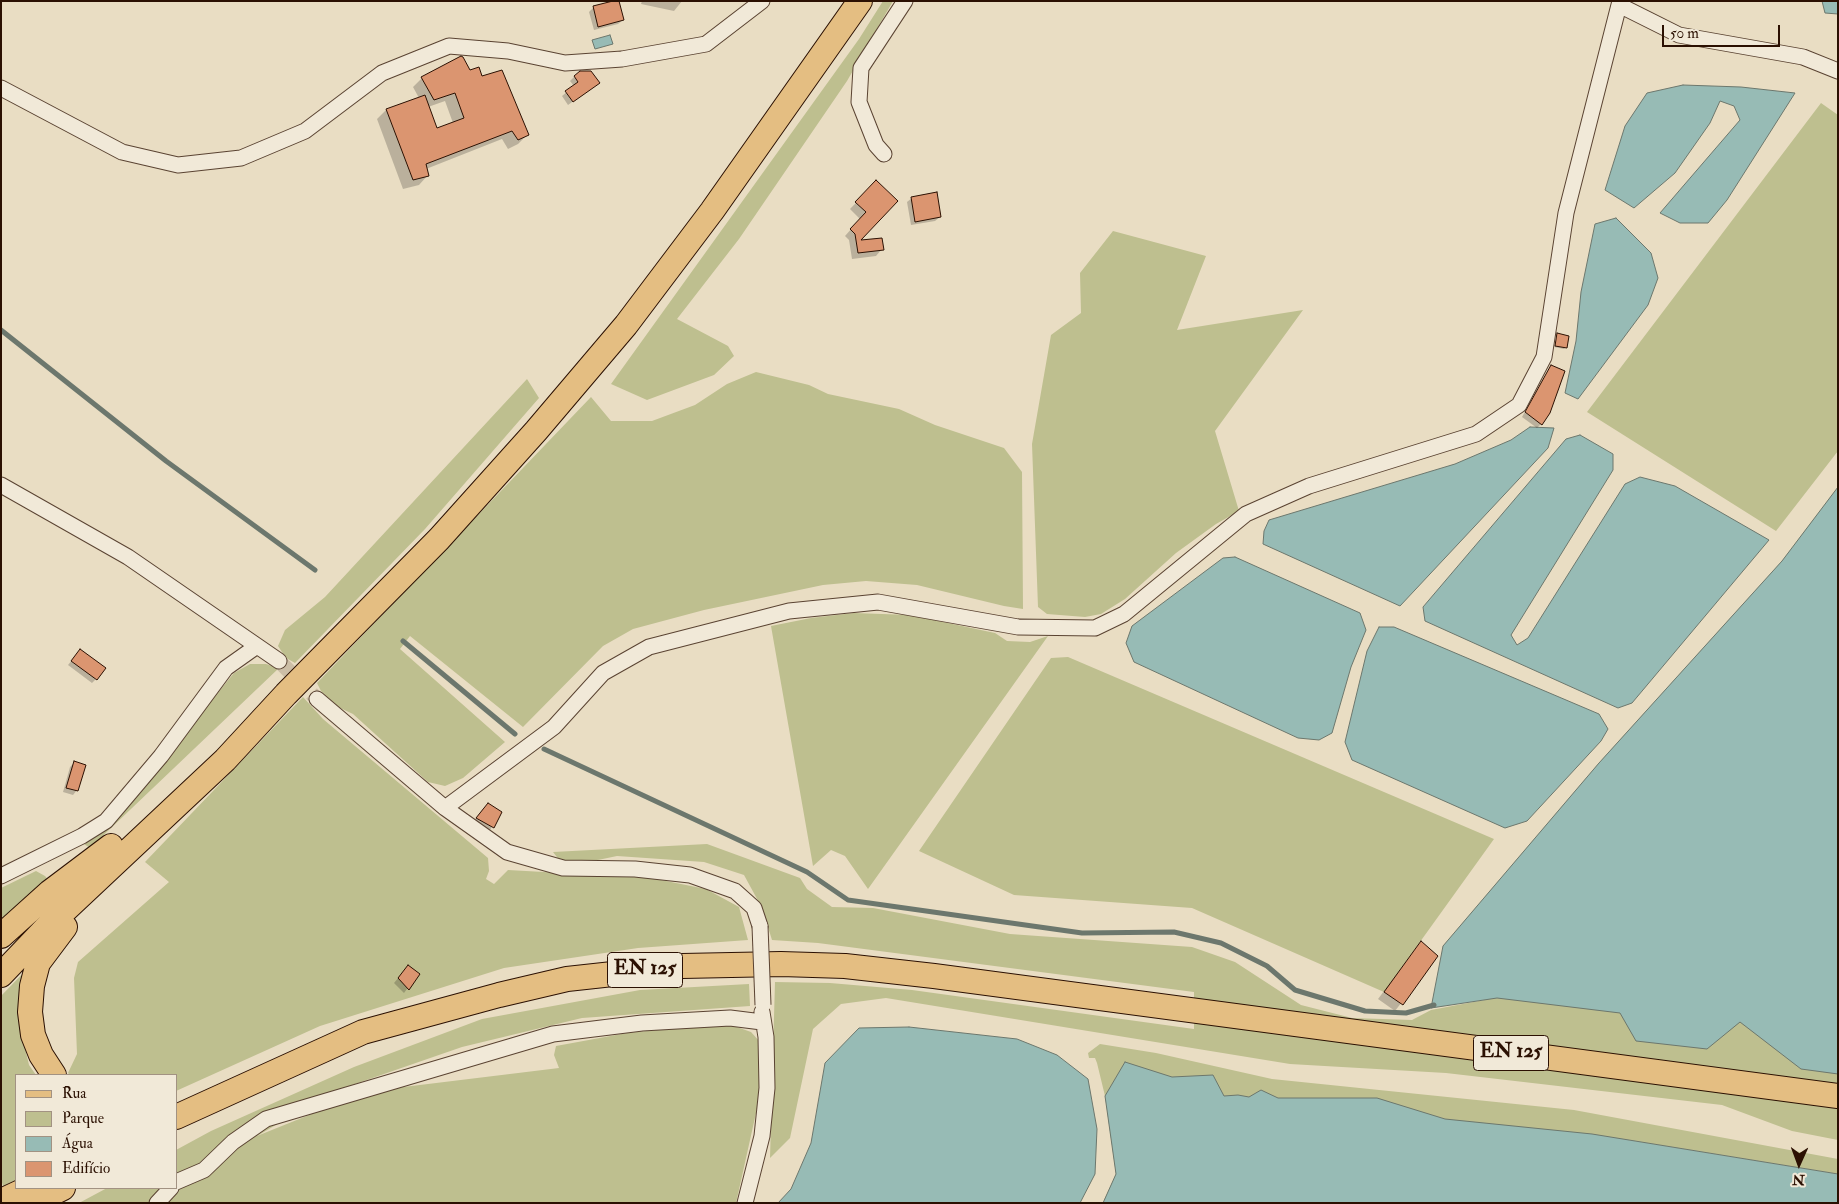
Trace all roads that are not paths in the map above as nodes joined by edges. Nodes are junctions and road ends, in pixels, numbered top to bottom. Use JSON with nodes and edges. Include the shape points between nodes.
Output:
{"nodes":[{"id":1,"x":762,"y":1,"type":"edge"},
{"id":2,"x":860,"y":1,"type":"edge"},
{"id":3,"x":905,"y":1,"type":"edge"},
{"id":4,"x":1620,"y":3,"type":"edge"},
{"id":5,"x":1838,"y":71,"type":"edge"},
{"id":6,"x":1,"y":88,"type":"edge"},
{"id":7,"x":884,"y":154,"type":"dead end"},
{"id":8,"x":1,"y":485,"type":"edge"},
{"id":9,"x":257,"y":646,"type":"junction"},
{"id":10,"x":279,"y":661,"type":"tunnel mouth"},
{"id":11,"x":286,"y":694,"type":"junction"},
{"id":12,"x":317,"y":699,"type":"tunnel mouth"},
{"id":13,"x":445,"y":808,"type":"junction"},
{"id":14,"x":159,"y":821,"type":"junction"},
{"id":15,"x":111,"y":846,"type":"junction"},
{"id":16,"x":1,"y":876,"type":"edge"},
{"id":17,"x":1,"y":936,"type":"edge"},
{"id":18,"x":1,"y":953,"type":"edge"},
{"id":19,"x":1,"y":975,"type":"edge"},
{"id":20,"x":449,"y":1008,"type":"junction"},
{"id":21,"x":762,"y":1022,"type":"junction"},
{"id":22,"x":53,"y":1074,"type":"edge"},
{"id":23,"x":1838,"y":1096,"type":"edge"},
{"id":24,"x":200,"y":1106,"type":"junction"},
{"id":25,"x":178,"y":1107,"type":"edge"},
{"id":26,"x":178,"y":1115,"type":"edge"},
{"id":27,"x":178,"y":1132,"type":"edge"},
{"id":28,"x":178,"y":1181,"type":"edge"},
{"id":29,"x":27,"y":1189,"type":"edge"},
{"id":30,"x":61,"y":1189,"type":"edge"},
{"id":31,"x":74,"y":1189,"type":"edge"},
{"id":32,"x":170,"y":1189,"type":"edge"},
{"id":33,"x":1,"y":1201,"type":"edge"},
{"id":34,"x":33,"y":1203,"type":"edge"},
{"id":35,"x":50,"y":1203,"type":"edge"},
{"id":36,"x":157,"y":1203,"type":"edge"},
{"id":37,"x":745,"y":1203,"type":"edge"}],
"edges":[{"from":1,"to":6,"type":"street","via":[[706,44],[622,59],[564,63],[508,51],[449,46],[382,73],[305,131],[242,158],[178,165],[122,152]]},
{"from":2,"to":11,"type":"main road","via":[[712,211],[580,380],[439,539]]},
{"from":3,"to":7,"type":"street","via":[[861,68],[859,102],[876,144]]},
{"from":4,"to":5,"type":"street","via":[[1678,35],[1803,57]]},
{"from":4,"to":13,"type":"street","via":[[1566,213],[1544,357],[1519,405],[1512,410],[1476,434],[1309,486],[1246,514],[1124,614],[1095,628],[1018,627],[878,602],[789,611],[649,647],[603,672],[554,727]]},
{"from":8,"to":9,"type":"street","via":[[128,557]]},
{"from":9,"to":10,"type":"street"},
{"from":9,"to":16,"type":"street","via":[[226,668],[161,756],[106,821]]},
{"from":11,"to":14,"type":"main road","via":[[225,760]]},
{"from":11,"to":15,"type":"main road","via":[[177,784]]},
{"from":12,"to":13,"type":"street"},
{"from":13,"to":21,"type":"street","bridge":true,"via":[[507,852],[563,868],[635,869],[690,875],[734,891],[754,908],[760,926]]},
{"from":14,"to":19,"type":"main road"},
{"from":14,"to":22,"type":"main road","via":[[70,921],[38,963],[32,986],[32,1027],[41,1055]]},
{"from":15,"to":17,"type":"main road","via":[[50,892]]},
{"from":15,"to":18,"type":"main road"},
{"from":20,"to":23,"type":"main road","number":"EN 125","via":[[568,979],[682,966],[845,966]]},
{"from":20,"to":24,"type":"main road","number":"EN 125","via":[[363,1032]]},
{"from":20,"to":27,"type":"main road","number":"EN 125"},
{"from":21,"to":28,"type":"street","via":[[730,1018],[642,1023],[553,1034],[266,1119],[233,1142],[204,1170]]},
{"from":21,"to":37,"type":"street","via":[[766,1037],[767,1088],[762,1136]]},
{"from":24,"to":25,"type":"main road"},
{"from":24,"to":26,"type":"main road","number":"EN 125"},
{"from":29,"to":33,"type":"main road"},
{"from":30,"to":34,"type":"main road"},
{"from":31,"to":35,"type":"main road"},
{"from":32,"to":36,"type":"street"}]}
